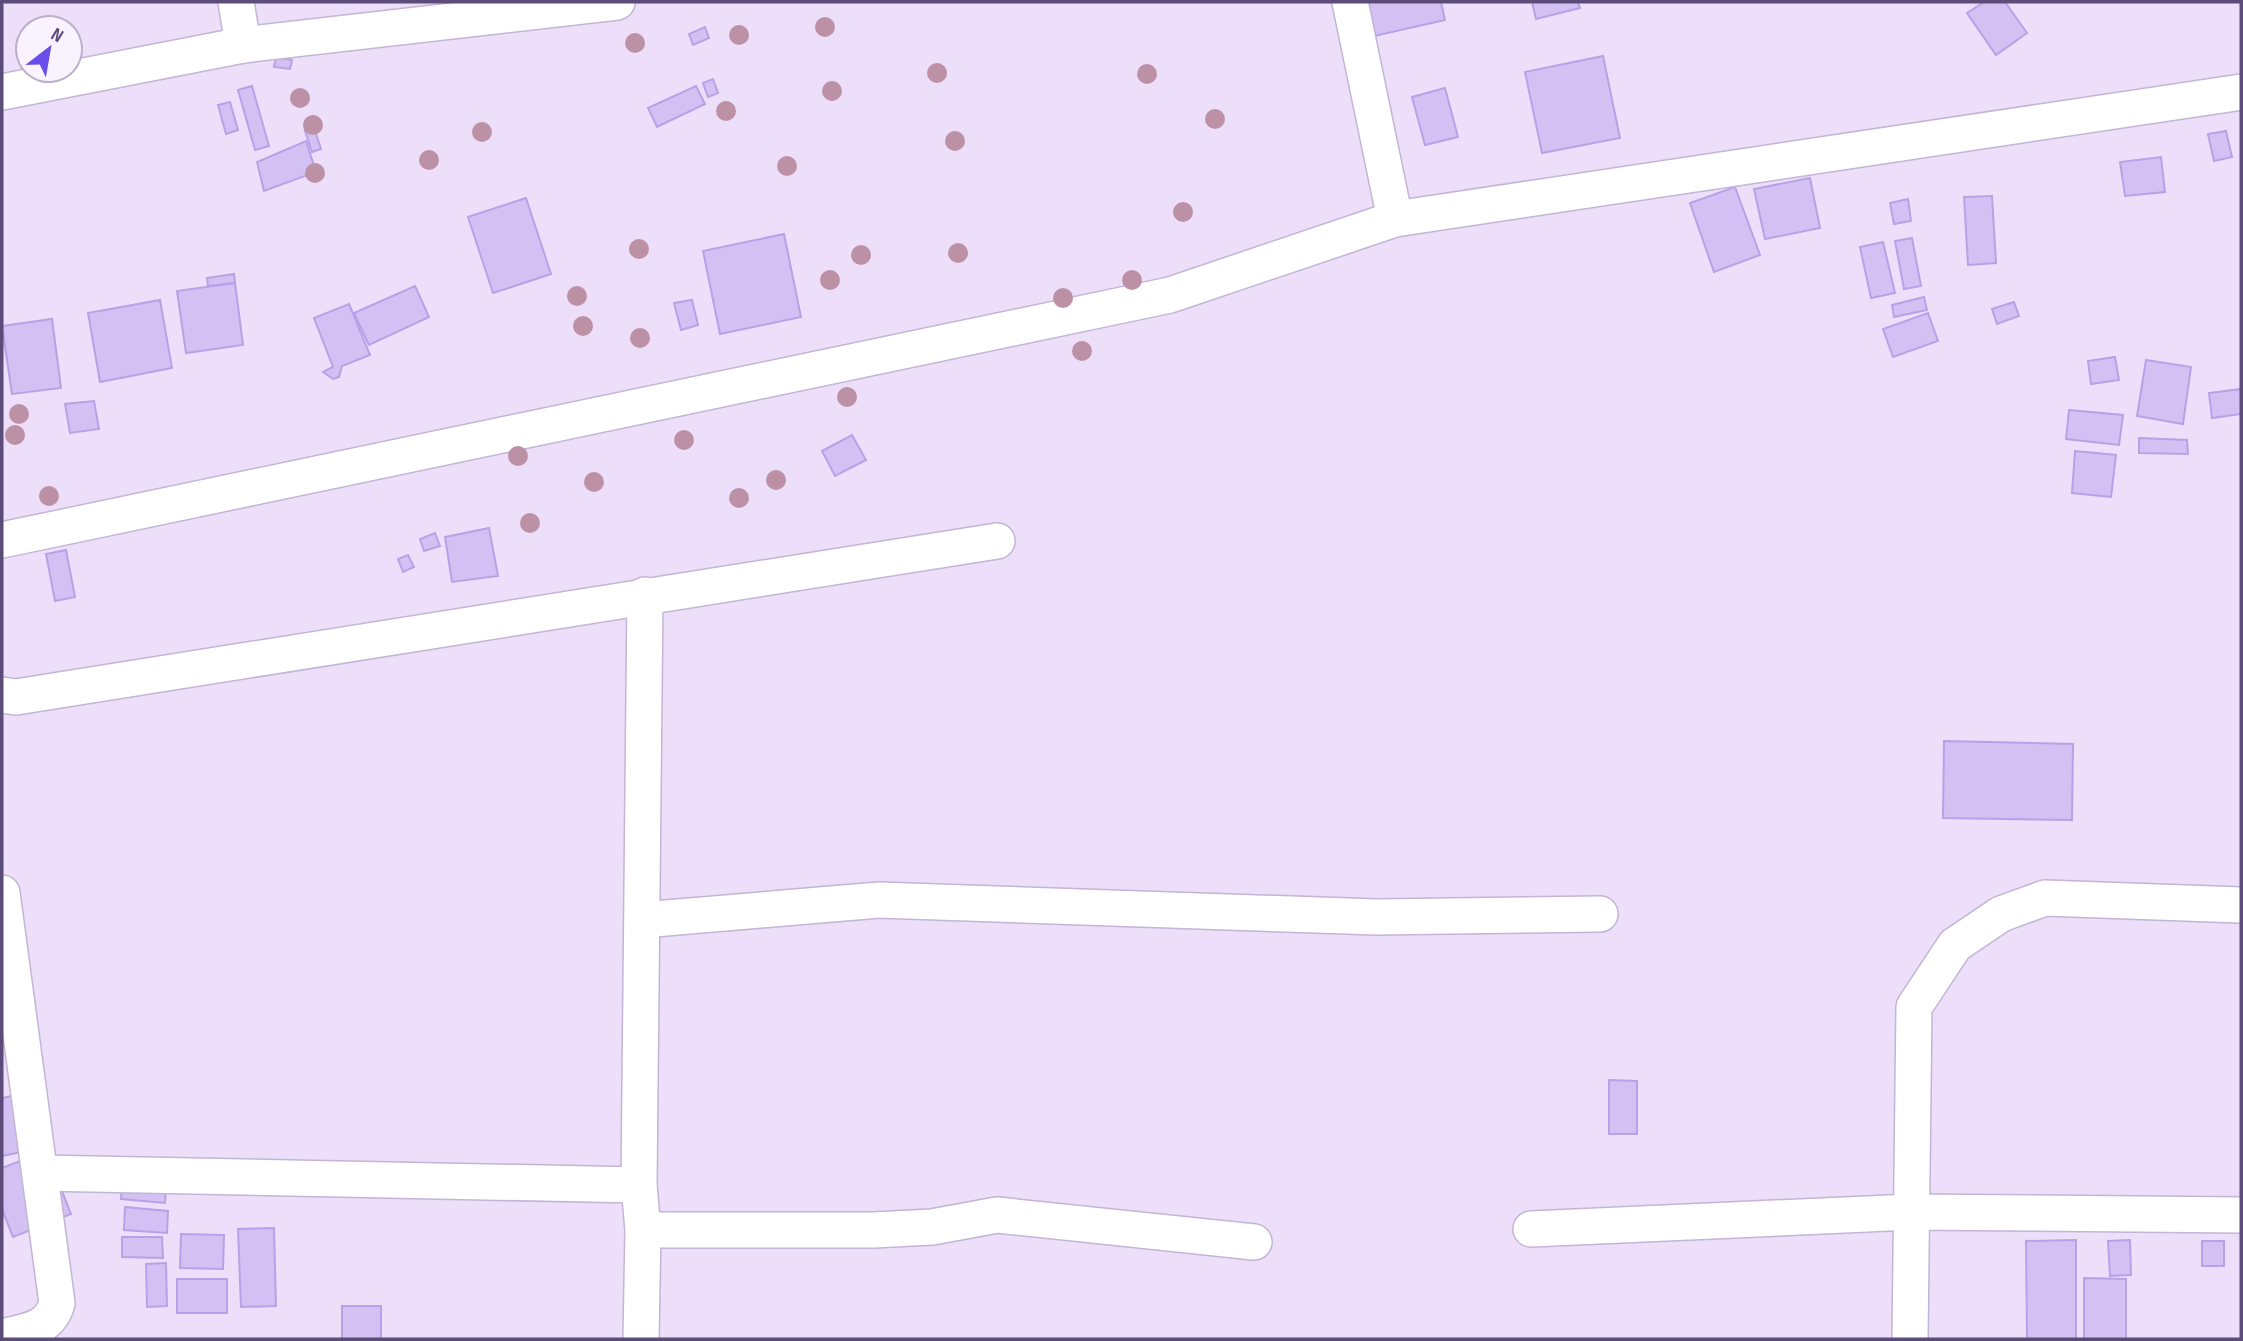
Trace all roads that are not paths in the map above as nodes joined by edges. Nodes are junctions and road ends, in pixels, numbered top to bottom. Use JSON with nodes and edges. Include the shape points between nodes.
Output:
{"nodes":[{"id":1,"x":236,"y":2,"type":"edge"},
{"id":2,"x":617,"y":2,"type":"edge"},
{"id":3,"x":1350,"y":2,"type":"edge"},
{"id":4,"x":243,"y":45,"type":"junction"},
{"id":5,"x":2,"y":92,"type":"edge"},
{"id":6,"x":2241,"y":92,"type":"edge"},
{"id":7,"x":1395,"y":219,"type":"junction"},
{"id":8,"x":2,"y":540,"type":"edge"},
{"id":9,"x":997,"y":541,"type":"dead end"},
{"id":10,"x":645,"y":595,"type":"junction"},
{"id":11,"x":2,"y":695,"type":"edge"},
{"id":12,"x":2,"y":893,"type":"edge"},
{"id":13,"x":2241,"y":905,"type":"edge"},
{"id":14,"x":1600,"y":914,"type":"dead end"},
{"id":15,"x":642,"y":919,"type":"junction"},
{"id":16,"x":9,"y":1000,"type":"edge"},
{"id":17,"x":41,"y":1173,"type":"junction"},
{"id":18,"x":639,"y":1185,"type":"junction"},
{"id":19,"x":1911,"y":1212,"type":"junction"},
{"id":20,"x":2241,"y":1215,"type":"edge"},
{"id":21,"x":1531,"y":1229,"type":"dead end"},
{"id":22,"x":643,"y":1230,"type":"junction"},
{"id":23,"x":1254,"y":1242,"type":"dead end"},
{"id":24,"x":2,"y":1337,"type":"edge"},
{"id":25,"x":641,"y":1339,"type":"edge"},
{"id":26,"x":1910,"y":1339,"type":"edge"}],
"edges":[{"from":1,"to":4,"type":"street"},
{"from":2,"to":4,"type":"street"},
{"from":3,"to":7,"type":"street"},
{"from":4,"to":5,"type":"street"},
{"from":6,"to":7,"type":"street"},
{"from":7,"to":8,"type":"street","via":[[1170,295]]},
{"from":9,"to":10,"type":"street"},
{"from":10,"to":11,"type":"street","via":[[29,695]]},
{"from":10,"to":15,"type":"street"},
{"from":12,"to":16,"type":"street"},
{"from":13,"to":19,"type":"street","via":[[2045,898],[2001,914],[1955,945],[1914,1007]]},
{"from":14,"to":15,"type":"street","via":[[1376,917],[879,900]]},
{"from":15,"to":18,"type":"street"},
{"from":16,"to":17,"type":"street"},
{"from":17,"to":18,"type":"street"},
{"from":17,"to":24,"type":"street","via":[[57,1303],[53,1316],[39,1328]]},
{"from":18,"to":22,"type":"street"},
{"from":19,"to":20,"type":"street"},
{"from":19,"to":21,"type":"street"},
{"from":19,"to":26,"type":"street"},
{"from":22,"to":23,"type":"street","via":[[873,1230],[932,1227],[997,1215]]},
{"from":22,"to":25,"type":"street"}]}
